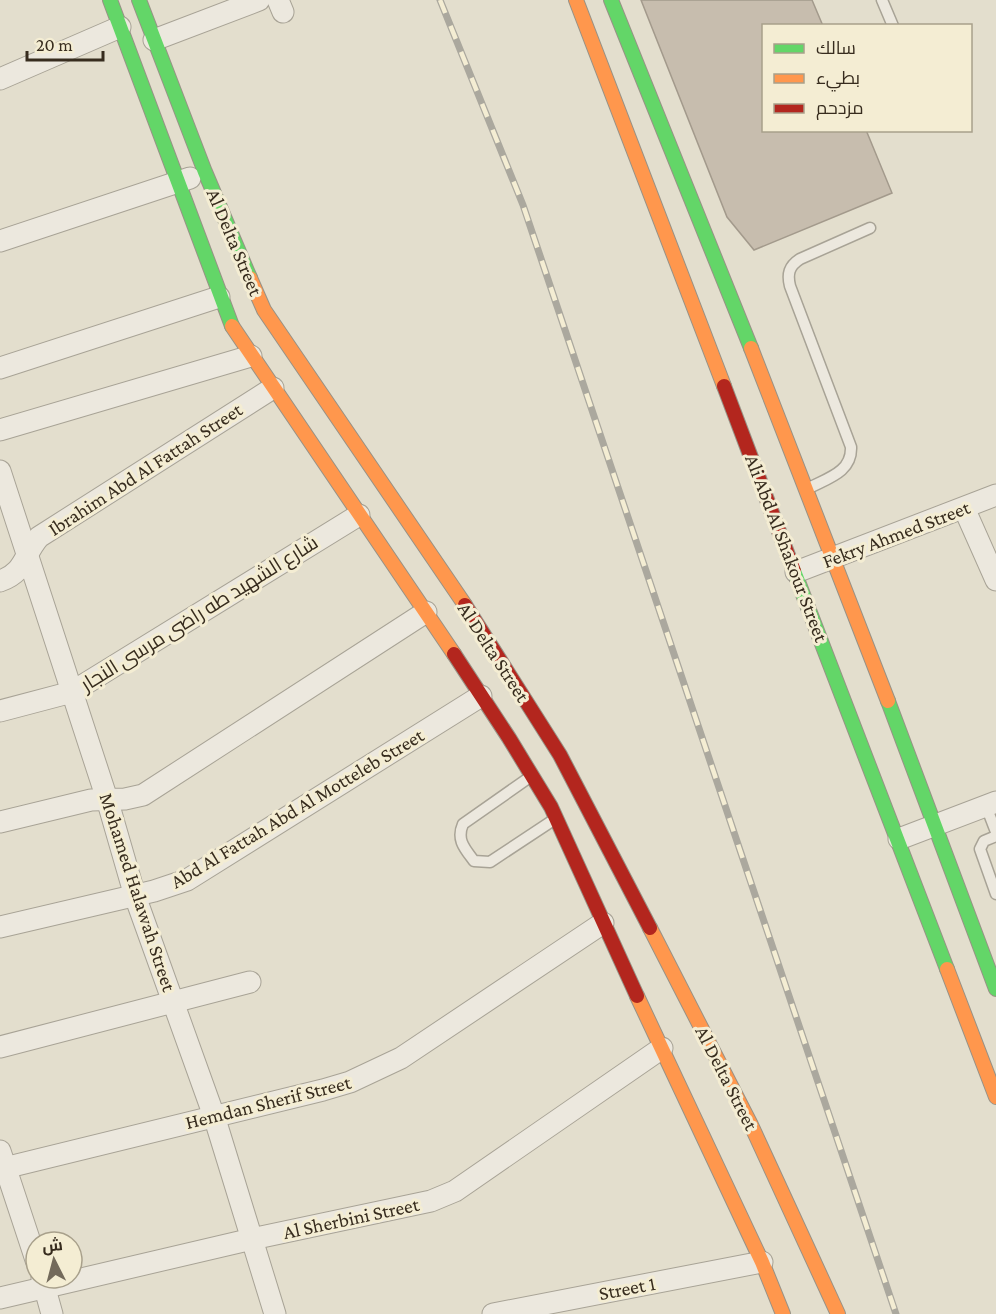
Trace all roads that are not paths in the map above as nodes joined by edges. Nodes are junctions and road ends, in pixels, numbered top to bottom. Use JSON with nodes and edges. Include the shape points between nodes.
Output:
{"nodes":[{"id":1,"x":110,"y":0,"type":"edge"},
{"id":2,"x":139,"y":0,"type":"edge"},
{"id":3,"x":259,"y":0,"type":"edge"},
{"id":4,"x":576,"y":0,"type":"edge"},
{"id":5,"x":611,"y":0,"type":"edge"},
{"id":6,"x":882,"y":0,"type":"edge"},
{"id":7,"x":892,"y":24,"type":"edge"},
{"id":8,"x":120,"y":27,"type":"junction"},
{"id":9,"x":154,"y":40,"type":"junction"},
{"id":10,"x":0,"y":79,"type":"edge"},
{"id":11,"x":205,"y":172,"type":"junction"},
{"id":12,"x":177,"y":183,"type":"junction"},
{"id":13,"x":870,"y":228,"type":"dead end"},
{"id":14,"x":0,"y":241,"type":"edge"},
{"id":15,"x":219,"y":297,"type":"junction"},
{"id":16,"x":251,"y":356,"type":"junction"},
{"id":17,"x":0,"y":368,"type":"edge"},
{"id":18,"x":273,"y":388,"type":"junction"},
{"id":19,"x":0,"y":430,"type":"edge"},
{"id":20,"x":1,"y":476,"type":"edge"},
{"id":21,"x":806,"y":490,"type":"junction"},
{"id":22,"x":996,"y":495,"type":"edge"},
{"id":23,"x":964,"y":508,"type":"junction"},
{"id":24,"x":359,"y":515,"type":"junction"},
{"id":25,"x":27,"y":555,"type":"junction"},
{"id":26,"x":832,"y":558,"type":"junction"},
{"id":27,"x":796,"y":572,"type":"junction"},
{"id":28,"x":996,"y":580,"type":"edge"},
{"id":29,"x":0,"y":581,"type":"edge"},
{"id":30,"x":426,"y":612,"type":"junction"},
{"id":31,"x":72,"y":692,"type":"junction"},
{"id":32,"x":481,"y":696,"type":"junction"},
{"id":33,"x":0,"y":711,"type":"edge"},
{"id":34,"x":546,"y":765,"type":"junction"},
{"id":35,"x":107,"y":799,"type":"junction"},
{"id":36,"x":564,"y":803,"type":"junction"},
{"id":37,"x":991,"y":804,"type":"edge"},
{"id":38,"x":0,"y":822,"type":"edge"},
{"id":39,"x":936,"y":824,"type":"junction"},
{"id":40,"x":996,"y":834,"type":"edge"},
{"id":41,"x":899,"y":839,"type":"junction"},
{"id":42,"x":618,"y":888,"type":"junction"},
{"id":43,"x":996,"y":894,"type":"edge"},
{"id":44,"x":135,"y":896,"type":"junction"},
{"id":45,"x":594,"y":902,"type":"junction"},
{"id":46,"x":603,"y":923,"type":"junction"},
{"id":47,"x":0,"y":927,"type":"edge"},
{"id":48,"x":250,"y":982,"type":"dead end"},
{"id":49,"x":996,"y":989,"type":"edge"},
{"id":50,"x":175,"y":1002,"type":"junction"},
{"id":51,"x":0,"y":1047,"type":"edge"},
{"id":52,"x":662,"y":1048,"type":"junction"},
{"id":53,"x":996,"y":1097,"type":"edge"},
{"id":54,"x":214,"y":1116,"type":"junction"},
{"id":55,"x":2,"y":1162,"type":"edge"},
{"id":56,"x":26,"y":1230,"type":"edge"},
{"id":57,"x":252,"y":1239,"type":"junction"},
{"id":58,"x":762,"y":1262,"type":"junction"},
{"id":59,"x":84,"y":1274,"type":"edge"},
{"id":60,"x":24,"y":1289,"type":"edge"},
{"id":61,"x":45,"y":1290,"type":"edge"},
{"id":62,"x":0,"y":1298,"type":"edge"},
{"id":63,"x":52,"y":1314,"type":"edge"},
{"id":64,"x":275,"y":1314,"type":"edge"},
{"id":65,"x":493,"y":1314,"type":"edge"},
{"id":66,"x":783,"y":1314,"type":"edge"},
{"id":67,"x":838,"y":1314,"type":"edge"}],
"edges":[{"from":1,"to":8,"type":"street","name":"Al Delta Street"},
{"from":2,"to":9,"type":"street","name":"Al Delta Street"},
{"from":3,"to":9,"type":"street"},
{"from":4,"to":27,"type":"street","name":"Ali Abd Al Shakour Street"},
{"from":5,"to":21,"type":"street","name":"Ali Abd Al Shakour Street"},
{"from":6,"to":7,"type":"lane"},
{"from":8,"to":10,"type":"street"},
{"from":8,"to":12,"type":"street","name":"Al Delta Street"},
{"from":9,"to":11,"type":"street","name":"Al Delta Street"},
{"from":11,"to":12,"type":"street"},
{"from":11,"to":34,"type":"street","name":"Al Delta Street","via":[[273,326],[463,602]]},
{"from":12,"to":14,"type":"street"},
{"from":12,"to":15,"type":"street","name":"Al Delta Street"},
{"from":13,"to":21,"type":"lane","via":[[800,259],[789,270],[790,286],[852,457],[841,471]]},
{"from":15,"to":16,"type":"street","name":"Al Delta Street"},
{"from":15,"to":17,"type":"street"},
{"from":16,"to":18,"type":"street","name":"Al Delta Street"},
{"from":16,"to":19,"type":"street"},
{"from":18,"to":24,"type":"street","name":"Al Delta Street"},
{"from":18,"to":25,"type":"street","name":"Ibrahim Abd Al Fattah Street","via":[[39,537]]},
{"from":20,"to":25,"type":"street","name":"Mohamed Halawah Street"},
{"from":21,"to":26,"type":"street","name":"Ali Abd Al Shakour Street"},
{"from":22,"to":23,"type":"street","name":"Fekry Ahmed Street"},
{"from":23,"to":26,"type":"street","name":"Fekry Ahmed Street"},
{"from":23,"to":28,"type":"street"},
{"from":24,"to":30,"type":"street","name":"Al Delta Street"},
{"from":24,"to":31,"type":"street","name":"شارع الشهيد طه راضى مرسى النجار"},
{"from":25,"to":29,"type":"street","name":"Ibrahim Abd Al Fattah Street","via":[[21,569]]},
{"from":25,"to":31,"type":"street","name":"Mohamed Halawah Street"},
{"from":26,"to":27,"type":"street","name":"Fekry Ahmed Street"},
{"from":26,"to":39,"type":"street","name":"Ali Abd Al Shakour Street"},
{"from":27,"to":41,"type":"street","name":"Ali Abd Al Shakour Street"},
{"from":30,"to":32,"type":"street","name":"Al Delta Street"},
{"from":30,"to":35,"type":"street","via":[[143,795]]},
{"from":31,"to":33,"type":"street","name":"شارع الشهيد طه راضى مرسى النجار"},
{"from":31,"to":35,"type":"street","name":"Mohamed Halawah Street"},
{"from":32,"to":34,"type":"street","name":"Al Delta Street"},
{"from":32,"to":44,"type":"street","name":"Abd Al Fattah Abd Al Motteleb Street","via":[[186,880]]},
{"from":34,"to":36,"type":"street","name":"Al Delta Street"},
{"from":34,"to":36,"type":"street","name":"Al Delta Street"},
{"from":34,"to":36,"type":"lane","via":[[463,824],[459,836],[462,845],[474,861],[490,862]]},
{"from":35,"to":38,"type":"street"},
{"from":35,"to":44,"type":"street","name":"Mohamed Halawah Street"},
{"from":36,"to":42,"type":"street","name":"Al Delta Street"},
{"from":36,"to":45,"type":"street","name":"Al Delta Street"},
{"from":37,"to":39,"type":"street"},
{"from":37,"to":40,"type":"lane"},
{"from":39,"to":41,"type":"street"},
{"from":39,"to":49,"type":"street","name":"Ali Abd Al Shakour Street"},
{"from":40,"to":43,"type":"lane","via":[[984,841],[980,849]]},
{"from":41,"to":53,"type":"street","name":"Ali Abd Al Shakour Street"},
{"from":42,"to":45,"type":"street"},
{"from":42,"to":67,"type":"street","name":"Al Delta Street","via":[[751,1125]]},
{"from":44,"to":47,"type":"street","name":"Abd Al Fattah Abd Al Motteleb Street"},
{"from":44,"to":50,"type":"street","name":"Mohamed Halawah Street"},
{"from":45,"to":46,"type":"street","name":"Al Delta Street"},
{"from":46,"to":52,"type":"street","name":"Al Delta Street"},
{"from":46,"to":54,"type":"street","name":"Hemdan Sherif Street","via":[[376,1071],[323,1090]]},
{"from":48,"to":50,"type":"street"},
{"from":50,"to":51,"type":"street"},
{"from":50,"to":54,"type":"street","name":"Mohamed Halawah Street"},
{"from":52,"to":57,"type":"street","name":"Al Sherbini Street","via":[[455,1191],[419,1204]]},
{"from":52,"to":58,"type":"street","name":"Al Delta Street"},
{"from":54,"to":55,"type":"street","name":"Hemdan Sherif Street"},
{"from":54,"to":57,"type":"street","name":"Mohamed Halawah Street"},
{"from":55,"to":56,"type":"street"},
{"from":57,"to":59,"type":"street","name":"Al Sherbini Street"},
{"from":57,"to":64,"type":"street","name":"Mohamed Halawah Street"},
{"from":58,"to":65,"type":"street","name":"Street 1"},
{"from":58,"to":66,"type":"street","name":"Al Delta Street"},
{"from":60,"to":62,"type":"street","name":"Al Sherbini Street"},
{"from":61,"to":63,"type":"street"}]}
